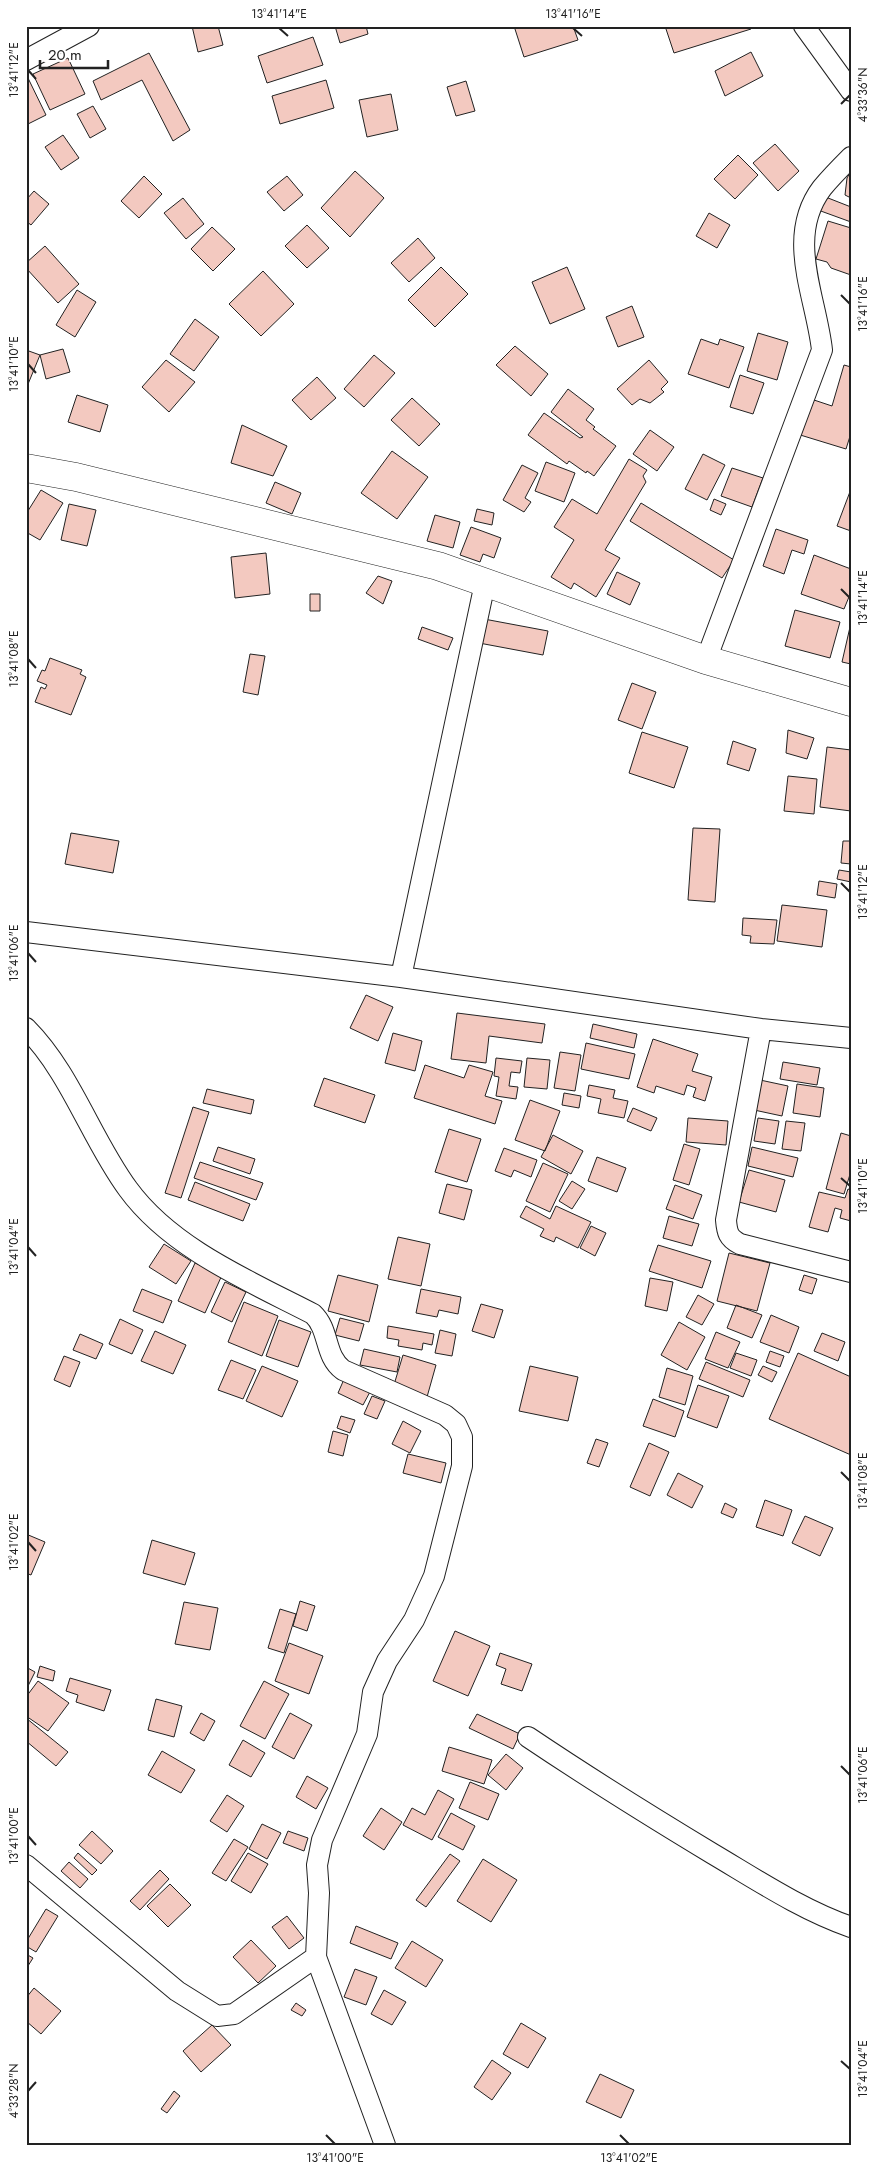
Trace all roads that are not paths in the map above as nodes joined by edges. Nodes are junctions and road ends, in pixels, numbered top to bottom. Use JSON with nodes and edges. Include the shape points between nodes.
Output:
{"nodes":[{"id":1,"x":89,"y":26,"type":"edge"},
{"id":2,"x":804,"y":26,"type":"edge"},
{"id":3,"x":26,"y":60,"type":"edge"},
{"id":4,"x":851,"y":90,"type":"edge"},
{"id":5,"x":851,"y":156,"type":"edge"},
{"id":6,"x":26,"y":468,"type":"edge"},
{"id":7,"x":485,"y":583,"type":"junction"},
{"id":8,"x":706,"y":660,"type":"junction"},
{"id":9,"x":851,"y":702,"type":"edge"},
{"id":10,"x":26,"y":932,"type":"edge"},
{"id":11,"x":402,"y":977,"type":"junction"},
{"id":12,"x":26,"y":1028,"type":"edge"},
{"id":13,"x":761,"y":1029,"type":"junction"},
{"id":14,"x":851,"y":1038,"type":"edge"},
{"id":15,"x":851,"y":1272,"type":"edge"},
{"id":16,"x":528,"y":1737,"type":"dead end"},
{"id":17,"x":26,"y":1865,"type":"edge"},
{"id":18,"x":851,"y":1927,"type":"edge"},
{"id":19,"x":316,"y":1957,"type":"junction"},
{"id":20,"x":385,"y":2145,"type":"edge"}],
"edges":[{"from":1,"to":3,"type":"street"},
{"from":2,"to":4,"type":"street"},
{"from":5,"to":8,"type":"street","via":[[821,190],[806,222],[803,259],[822,350]]},
{"from":6,"to":7,"type":"street","via":[[215,510],[438,566]]},
{"from":7,"to":8,"type":"street"},
{"from":7,"to":11,"type":"street"},
{"from":8,"to":9,"type":"street"},
{"from":10,"to":11,"type":"street"},
{"from":11,"to":13,"type":"street"},
{"from":12,"to":19,"type":"street","via":[[37,1039],[80,1105],[128,1190],[167,1231],[236,1275],[312,1314],[320,1321],[335,1364],[445,1415],[456,1424],[462,1437],[458,1488],[434,1576],[374,1692],[367,1734],[322,1840],[317,1865]]},
{"from":13,"to":14,"type":"street"},
{"from":13,"to":15,"type":"street","via":[[726,1232],[740,1244]]},
{"from":16,"to":18,"type":"street","via":[[607,1790],[773,1890]]},
{"from":17,"to":19,"type":"street","via":[[177,1991],[217,2016],[234,2014]]},
{"from":19,"to":20,"type":"street"}]}
